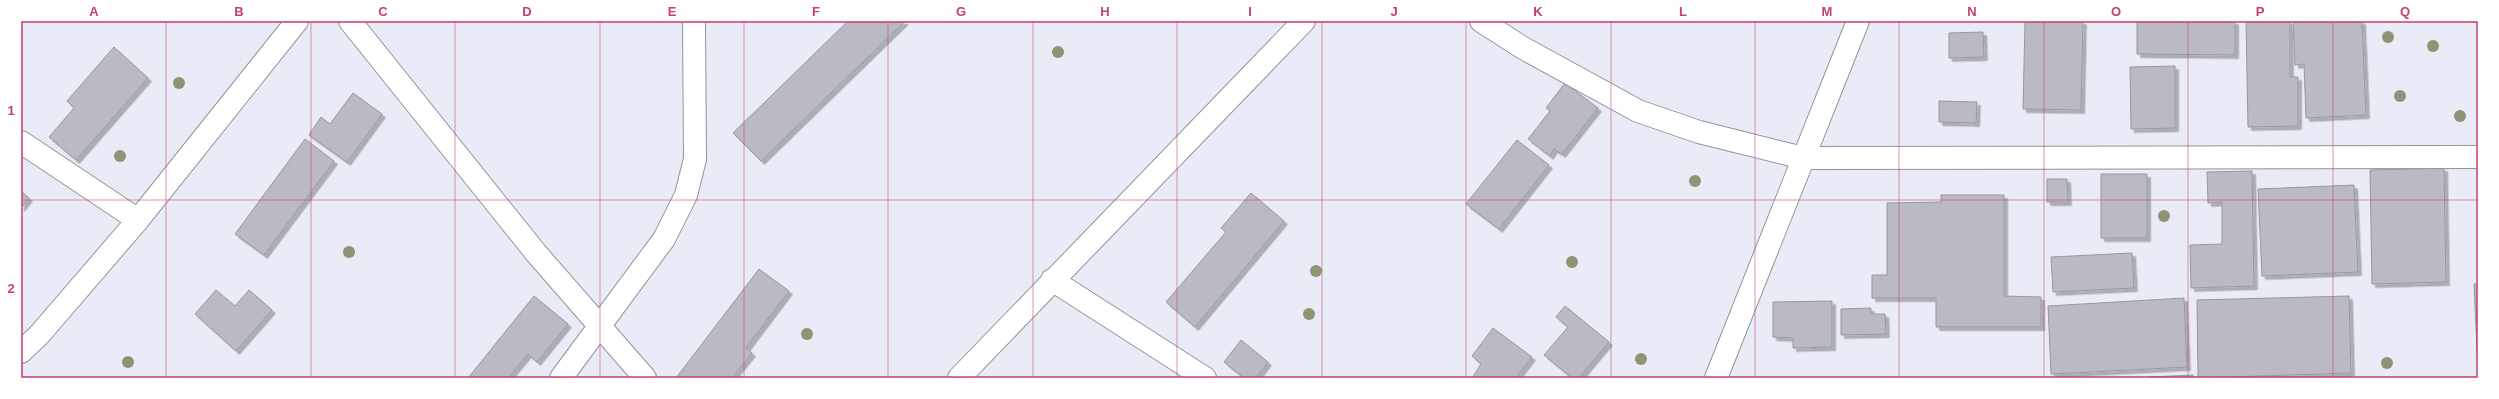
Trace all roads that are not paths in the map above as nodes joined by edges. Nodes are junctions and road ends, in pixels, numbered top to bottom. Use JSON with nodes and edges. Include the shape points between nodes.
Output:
{"nodes":[{"id":1,"x":297,"y":21,"type":"edge"},
{"id":2,"x":350,"y":21,"type":"edge"},
{"id":3,"x":694,"y":21,"type":"edge"},
{"id":4,"x":1304,"y":21,"type":"edge"},
{"id":5,"x":1481,"y":21,"type":"edge"},
{"id":6,"x":1858,"y":21,"type":"edge"},
{"id":7,"x":21,"y":142,"type":"edge"},
{"id":8,"x":2478,"y":157,"type":"edge"},
{"id":9,"x":1803,"y":158,"type":"junction"},
{"id":10,"x":138,"y":220,"type":"junction"},
{"id":11,"x":1052,"y":280,"type":"junction"},
{"id":12,"x":599,"y":326,"type":"junction"},
{"id":13,"x":21,"y":352,"type":"edge"},
{"id":14,"x":561,"y":378,"type":"edge"},
{"id":15,"x":645,"y":378,"type":"edge"},
{"id":16,"x":959,"y":378,"type":"edge"},
{"id":17,"x":1205,"y":378,"type":"edge"},
{"id":18,"x":1716,"y":378,"type":"edge"}],
"edges":[{"from":1,"to":10,"type":"street"},
{"from":2,"to":12,"type":"street","via":[[536,253]]},
{"from":3,"to":12,"type":"street","via":[[695,159],[686,195],[664,238]]},
{"from":4,"to":11,"type":"street"},
{"from":5,"to":9,"type":"street","via":[[1522,48],[1638,111],[1699,132]]},
{"from":6,"to":9,"type":"street"},
{"from":7,"to":10,"type":"street"},
{"from":8,"to":9,"type":"street"},
{"from":9,"to":18,"type":"street"},
{"from":10,"to":13,"type":"street","via":[[39,335]]},
{"from":11,"to":16,"type":"street"},
{"from":11,"to":17,"type":"street"},
{"from":12,"to":14,"type":"street"},
{"from":12,"to":15,"type":"street"}]}
